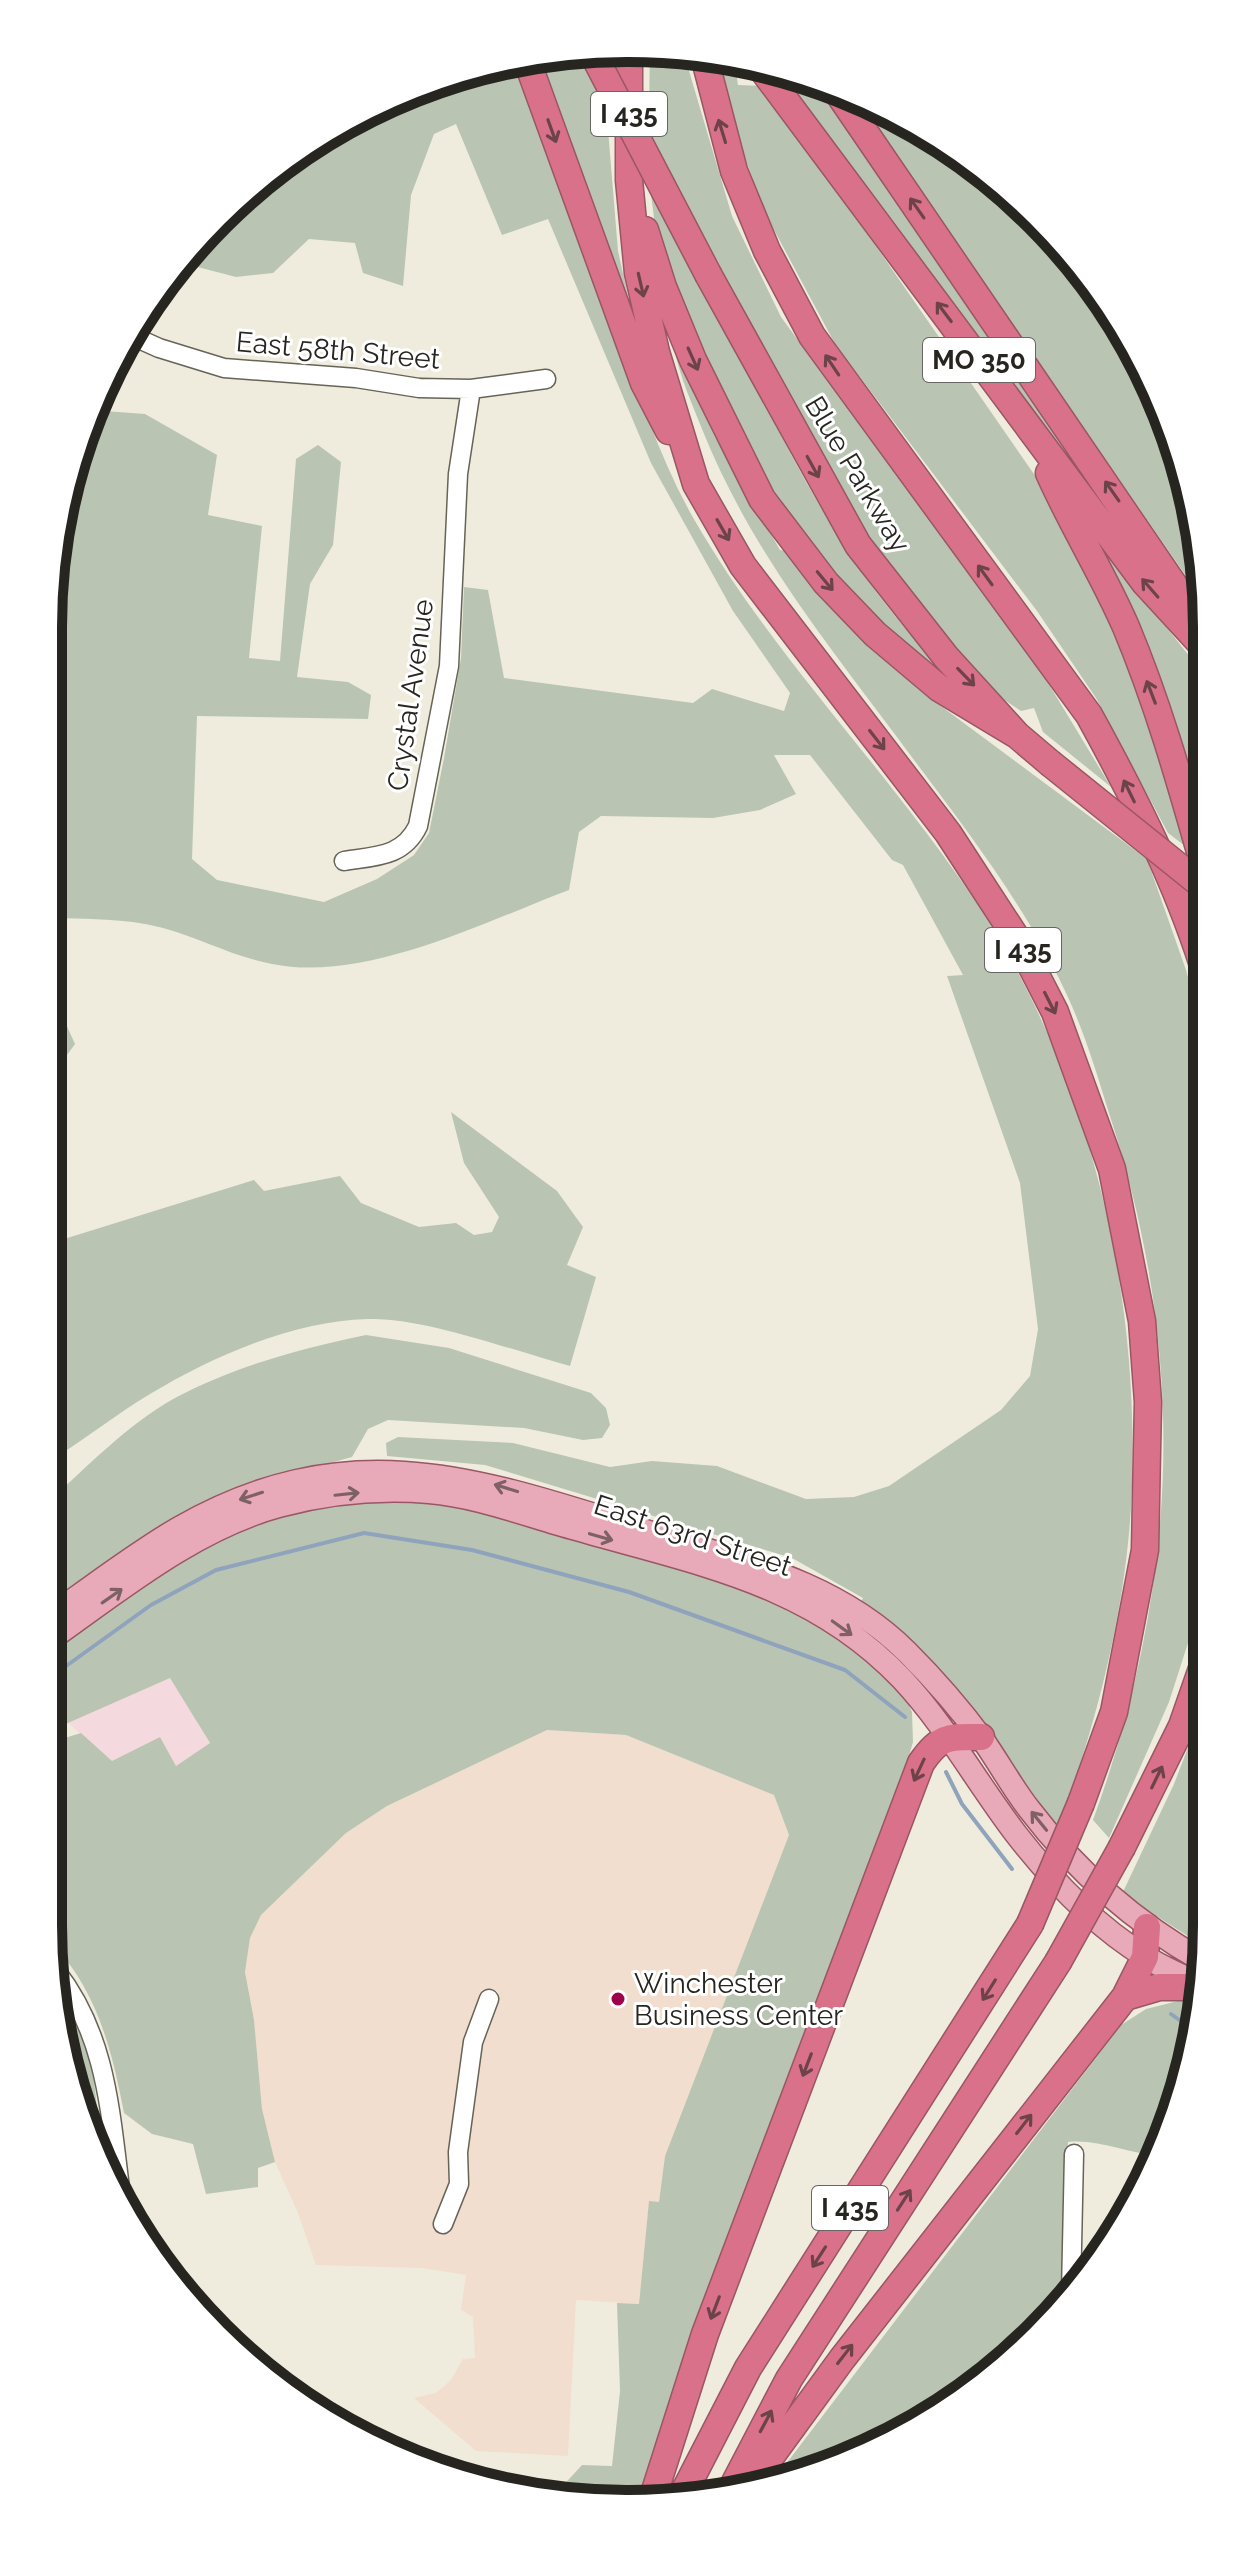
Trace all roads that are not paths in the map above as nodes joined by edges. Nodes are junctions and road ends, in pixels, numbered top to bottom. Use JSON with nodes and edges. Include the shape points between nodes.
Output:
{"nodes":[{"id":1,"x":629,"y":62,"type":"edge"},
{"id":2,"x":598,"y":63,"type":"edge"},
{"id":3,"x":706,"y":68,"type":"edge"},
{"id":4,"x":531,"y":71,"type":"edge"},
{"id":5,"x":771,"y":80,"type":"edge"},
{"id":6,"x":847,"y":106,"type":"edge"},
{"id":7,"x":629,"y":180,"type":"junction"},
{"id":8,"x":141,"y":340,"type":"edge"},
{"id":9,"x":546,"y":379,"type":"dead end"},
{"id":10,"x":471,"y":389,"type":"junction"},
{"id":11,"x":1030,"y":429,"type":"junction"},
{"id":12,"x":696,"y":484,"type":"junction"},
{"id":13,"x":1193,"y":612,"type":"edge"},
{"id":14,"x":1193,"y":635,"type":"edge"},
{"id":15,"x":1017,"y":735,"type":"junction"},
{"id":16,"x":1193,"y":827,"type":"edge"},
{"id":17,"x":344,"y":861,"type":"dead end"},
{"id":18,"x":1193,"y":878,"type":"edge"},
{"id":19,"x":1193,"y":938,"type":"edge"},
{"id":20,"x":62,"y":1607,"type":"edge"},
{"id":21,"x":62,"y":1631,"type":"edge"},
{"id":22,"x":1193,"y":1694,"type":"edge"},
{"id":23,"x":950,"y":1737,"type":"junction"},
{"id":24,"x":981,"y":1737,"type":"junction"},
{"id":25,"x":1147,"y":1927,"type":"junction"},
{"id":26,"x":1192,"y":1954,"type":"edge"},
{"id":27,"x":1145,"y":1957,"type":"junction"},
{"id":28,"x":1190,"y":1980,"type":"edge"},
{"id":29,"x":66,"y":1986,"type":"edge"},
{"id":30,"x":1189,"y":1986,"type":"edge"},
{"id":31,"x":1125,"y":1997,"type":"junction"},
{"id":32,"x":489,"y":1999,"type":"dead end"},
{"id":33,"x":1074,"y":2154,"type":"dead end"},
{"id":34,"x":117,"y":2168,"type":"edge"},
{"id":35,"x":443,"y":2224,"type":"dead end"},
{"id":36,"x":1071,"y":2275,"type":"edge"},
{"id":37,"x":757,"y":2475,"type":"edge"},
{"id":38,"x":737,"y":2479,"type":"edge"},
{"id":39,"x":687,"y":2487,"type":"edge"},
{"id":40,"x":655,"y":2489,"type":"edge"}],
"edges":[{"from":1,"to":7,"type":"highway","number":"I 435"},
{"from":2,"to":15,"type":"highway","name":"Blue Parkway","one_way":true,"bridge":true,"via":[[858,545],[946,657]]},
{"from":19,"to":3,"type":"highway","one_way":true,"via":[[1126,782],[1089,715],[812,336],[767,251],[734,171]]},
{"from":4,"to":12,"type":"highway","one_way":true,"via":[[644,383]]},
{"from":11,"to":5,"type":"highway","number":"MO 350","one_way":true},
{"from":13,"to":6,"type":"highway","one_way":true},
{"from":7,"to":12,"type":"highway","number":"I 435","one_way":true,"via":[[638,273]]},
{"from":7,"to":15,"type":"highway","one_way":true,"via":[[693,360],[762,499],[826,583],[875,634],[939,688]]},
{"from":8,"to":10,"type":"street","name":"East 58th Street","via":[[224,368]]},
{"from":9,"to":10,"type":"street","name":"East 58th Street"},
{"from":10,"to":17,"type":"street","name":"Crystal Avenue","via":[[458,474],[450,655],[418,826],[396,853]]},
{"from":14,"to":11,"type":"highway","number":"MO 350","one_way":true,"via":[[1145,583]]},
{"from":16,"to":11,"type":"highway","one_way":true,"via":[[1167,734],[1125,625],[1073,527]]},
{"from":12,"to":39,"type":"highway","number":"I 435","one_way":true,"bridge":true,"via":[[743,566],[948,833],[1019,942],[1055,1012],[1112,1169],[1142,1321],[1148,1402],[1145,1550],[1114,1712],[1030,1924],[748,2368]]},
{"from":15,"to":18,"type":"highway","name":"Blue Parkway","bridge":true},
{"from":24,"to":20,"type":"main road","name":"East 63rd Street","one_way":true,"via":[[906,1652],[867,1619],[812,1586],[488,1482],[417,1472],[304,1479],[236,1500],[179,1528]]},
{"from":21,"to":23,"type":"main road","name":"East 63rd Street","one_way":true,"via":[[148,1571],[240,1520],[310,1498],[391,1489],[434,1492],[749,1579],[814,1608],[894,1672]]},
{"from":38,"to":22,"type":"highway","number":"I 435","one_way":true,"bridge":true,"via":[[789,2379],[1058,1962],[1122,1847]]},
{"from":23,"to":24,"type":"highway"},
{"from":23,"to":27,"type":"main road","name":"East 63rd Street","via":[[1040,1863]]},
{"from":23,"to":40,"type":"highway","one_way":true,"via":[[933,1745],[912,1787],[705,2334]]},
{"from":25,"to":24,"type":"main road","name":"East 63rd Street","one_way":true,"via":[[1059,1846]]},
{"from":25,"to":26,"type":"main road","name":"East 63rd Street"},
{"from":25,"to":27,"type":"highway"},
{"from":27,"to":28,"type":"main road","name":"East 63rd Street"},
{"from":27,"to":31,"type":"highway"},
{"from":29,"to":34,"type":"street","via":[[99,2050]]},
{"from":30,"to":31,"type":"highway","via":[[1159,1987]]},
{"from":37,"to":31,"type":"highway","one_way":true,"via":[[832,2371]]},
{"from":32,"to":35,"type":"street","via":[[473,2042],[458,2152],[459,2184]]},
{"from":33,"to":36,"type":"street"}]}
